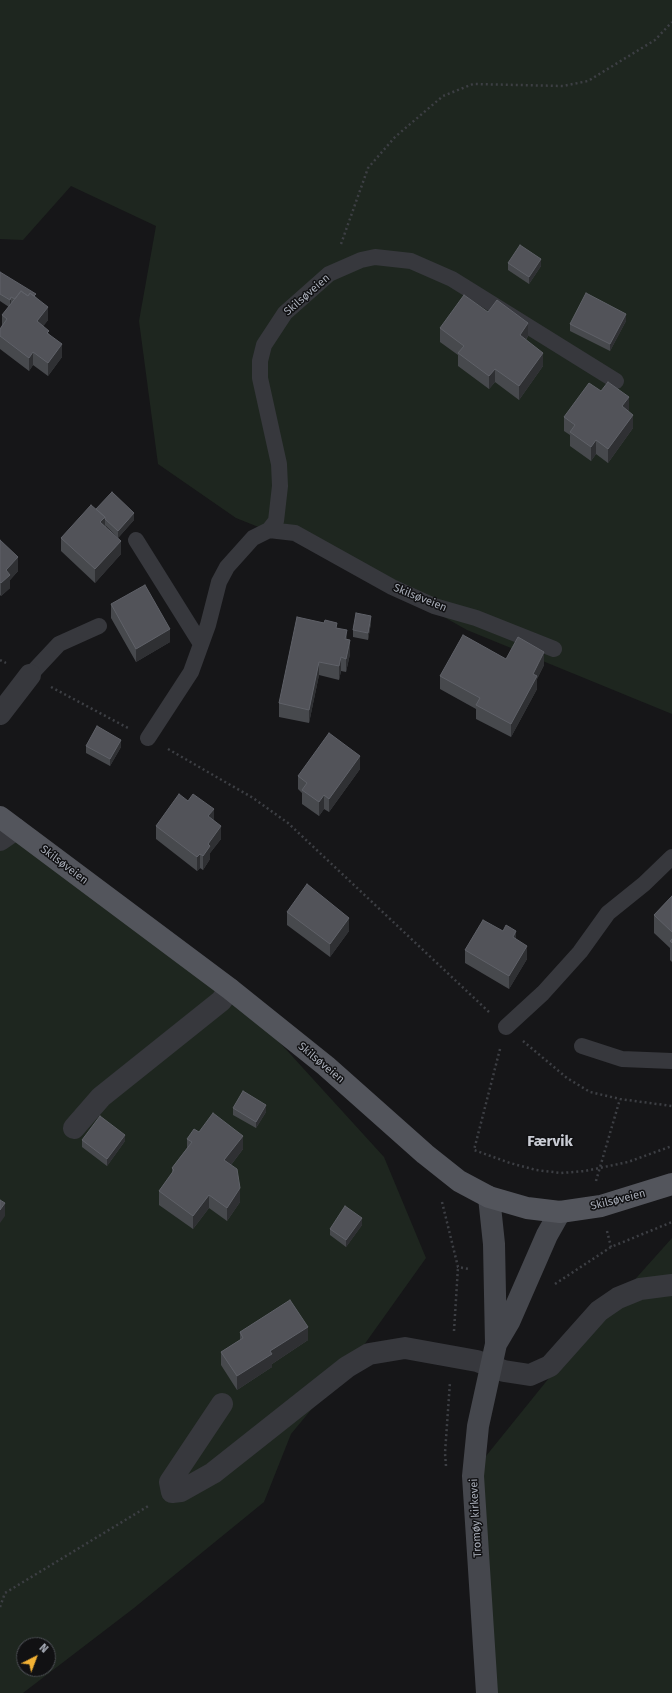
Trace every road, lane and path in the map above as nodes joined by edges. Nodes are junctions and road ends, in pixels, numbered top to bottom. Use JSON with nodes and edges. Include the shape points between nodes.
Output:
{"nodes":[{"id":1,"x":672,"y":22,"type":"edge"},
{"id":2,"x":329,"y":274,"type":"junction"},
{"id":3,"x":616,"y":381,"type":"dead end"},
{"id":4,"x":269,"y":530,"type":"junction"},
{"id":5,"x":136,"y":540,"type":"dead end"},
{"id":6,"x":99,"y":626,"type":"dead end"},
{"id":7,"x":201,"y":644,"type":"junction"},
{"id":8,"x":554,"y":649,"type":"dead end"},
{"id":9,"x":30,"y":675,"type":"junction"},
{"id":10,"x":0,"y":714,"type":"edge"},
{"id":11,"x":148,"y":738,"type":"junction"},
{"id":12,"x":5,"y":829,"type":"edge"},
{"id":13,"x":672,"y":857,"type":"edge"},
{"id":14,"x":230,"y":989,"type":"junction"},
{"id":15,"x":506,"y":1027,"type":"junction"},
{"id":16,"x":582,"y":1046,"type":"dead end"},
{"id":17,"x":672,"y":1060,"type":"edge"},
{"id":18,"x":620,"y":1099,"type":"junction"},
{"id":19,"x":672,"y":1106,"type":"edge"},
{"id":20,"x":74,"y":1128,"type":"dead end"},
{"id":21,"x":672,"y":1146,"type":"edge"},
{"id":22,"x":599,"y":1168,"type":"junction"},
{"id":23,"x":672,"y":1184,"type":"edge"},
{"id":24,"x":489,"y":1197,"type":"junction"},
{"id":25,"x":560,"y":1212,"type":"junction"},
{"id":26,"x":672,"y":1285,"type":"edge"},
{"id":27,"x":496,"y":1344,"type":"junction"},
{"id":28,"x":491,"y":1366,"type":"junction"},
{"id":29,"x":222,"y":1404,"type":"dead end"},
{"id":30,"x":172,"y":1492,"type":"junction"},
{"id":31,"x":0,"y":1607,"type":"edge"},
{"id":32,"x":487,"y":1693,"type":"edge"}],
"edges":[{"from":1,"to":2,"type":"path","via":[[655,40],[588,81],[563,86],[472,84],[443,96],[395,137],[368,168],[354,212]]},
{"from":2,"to":3,"type":"lane","name":"Skilsøveien","via":[[361,260],[375,257],[411,261],[452,279]]},
{"from":2,"to":4,"type":"lane","name":"Skilsøveien","via":[[285,312],[264,345],[260,361],[260,378],[279,464],[280,486],[276,521]]},
{"from":4,"to":7,"type":"lane","via":[[253,538],[227,567]]},
{"from":4,"to":8,"type":"lane","name":"Skilsøveien","via":[[295,533],[399,590],[434,606],[476,618]]},
{"from":5,"to":7,"type":"lane"},
{"from":6,"to":9,"type":"lane","via":[[59,644]]},
{"from":7,"to":11,"type":"lane","via":[[191,672]]},
{"from":9,"to":10,"type":"street"},
{"from":9,"to":11,"type":"path"},
{"from":11,"to":15,"type":"path","via":[[252,798],[288,823]]},
{"from":12,"to":14,"type":"main road","name":"Skilsøveien"},
{"from":13,"to":15,"type":"lane","via":[[608,913],[580,952],[543,993]]},
{"from":14,"to":20,"type":"street","via":[[221,1001],[102,1097]]},
{"from":14,"to":24,"type":"main road","name":"Skilsøveien","via":[[326,1066],[425,1154],[459,1181]]},
{"from":15,"to":18,"type":"path","via":[[567,1078],[590,1092]]},
{"from":15,"to":22,"type":"path","via":[[474,1150],[536,1170],[561,1172]]},
{"from":16,"to":17,"type":"lane","via":[[622,1059]]},
{"from":18,"to":19,"type":"path"},
{"from":18,"to":22,"type":"path"},
{"from":21,"to":22,"type":"path","via":[[628,1162]]},
{"from":23,"to":25,"type":"main road","name":"Skilsøveien","via":[[601,1206]]},
{"from":24,"to":25,"type":"main road","name":"Skilsøveien","via":[[526,1208]]},
{"from":24,"to":27,"type":"main road","name":"Tromøy kirkevei","via":[[494,1244]]},
{"from":25,"to":27,"type":"main road","name":"Tromøy kirkevei","via":[[547,1234],[509,1322]]},
{"from":26,"to":28,"type":"street","via":[[640,1288],[618,1298],[599,1312],[550,1366],[530,1375]]},
{"from":27,"to":28,"type":"main road","name":"Tromøy kirkevei"},
{"from":28,"to":30,"type":"street","via":[[477,1361],[405,1348],[369,1354],[348,1367],[213,1473],[181,1491]]},
{"from":28,"to":32,"type":"main road","name":"Tromøy kirkevei","via":[[478,1426],[473,1476]]},
{"from":29,"to":30,"type":"street","via":[[170,1482]]},
{"from":30,"to":31,"type":"path","via":[[5,1593]]}]}
